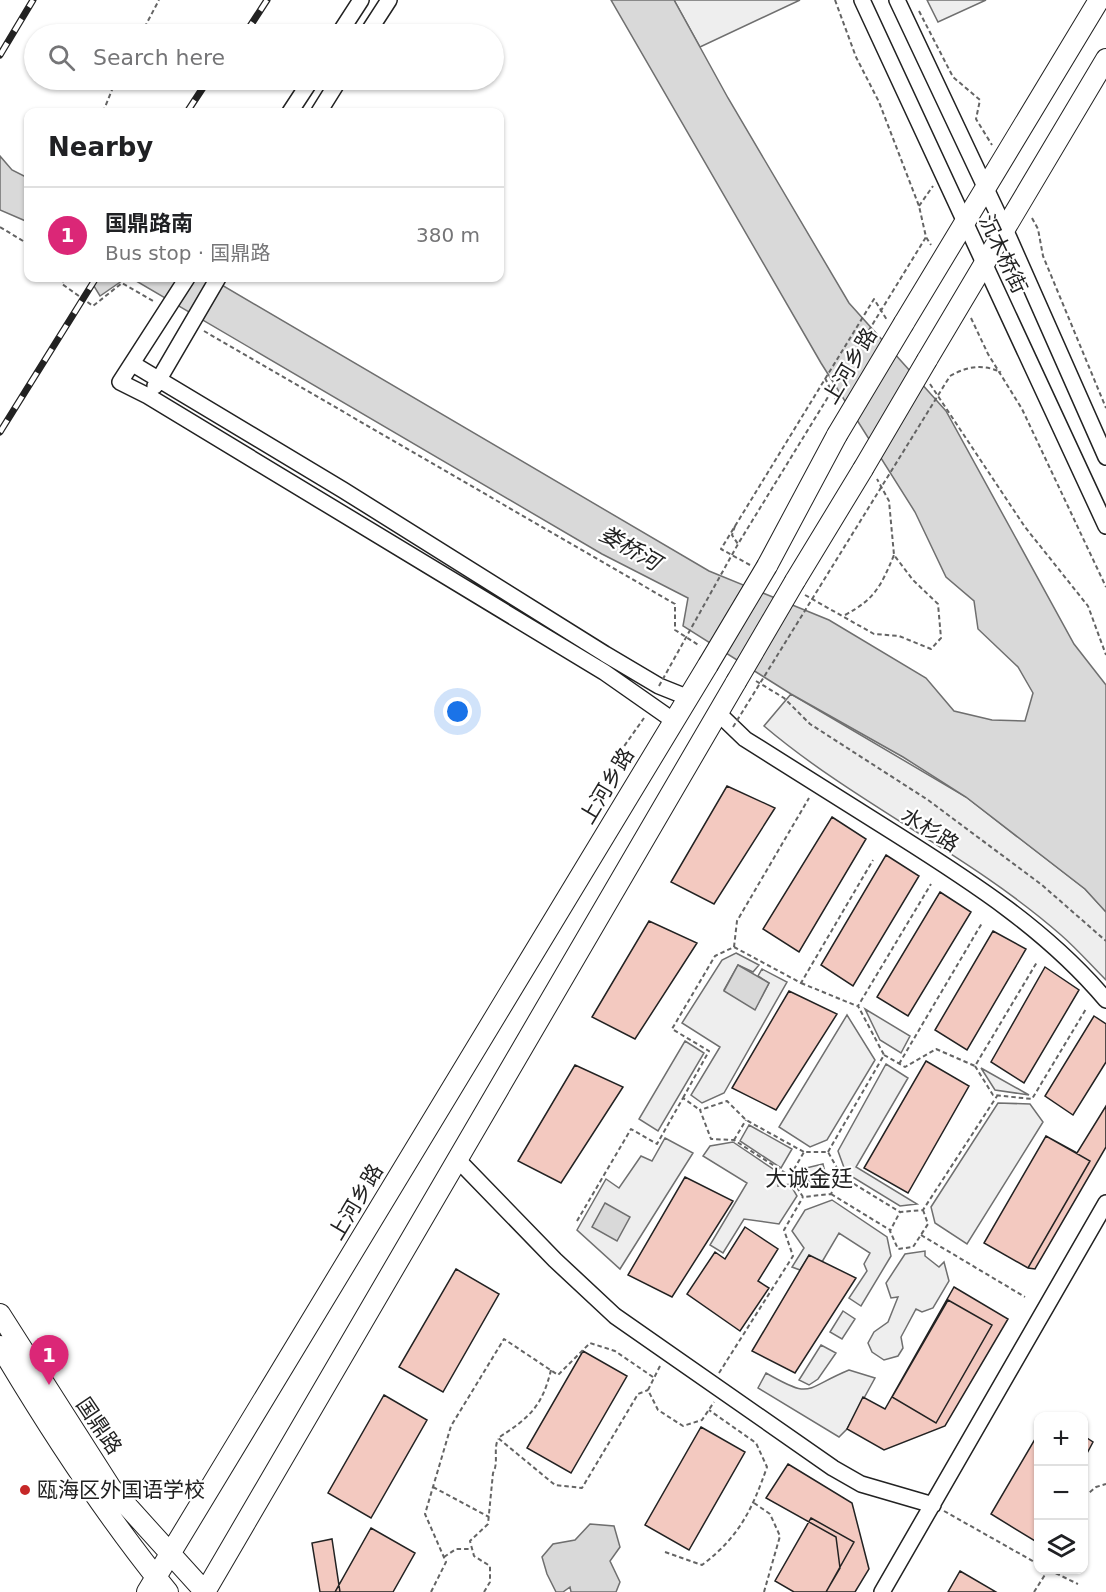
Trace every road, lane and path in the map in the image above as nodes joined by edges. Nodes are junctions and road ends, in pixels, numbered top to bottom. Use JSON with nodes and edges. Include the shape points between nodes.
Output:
{"nodes":[{"id":1,"x":159,"y":0,"type":"edge"},
{"id":2,"x":361,"y":0,"type":"edge"},
{"id":3,"x":389,"y":0,"type":"edge"},
{"id":4,"x":861,"y":0,"type":"edge"},
{"id":5,"x":897,"y":0,"type":"edge"},
{"id":6,"x":1099,"y":0,"type":"edge"},
{"id":7,"x":146,"y":24,"type":"edge"},
{"id":8,"x":345,"y":24,"type":"edge"},
{"id":9,"x":373,"y":24,"type":"edge"},
{"id":10,"x":1106,"y":59,"type":"edge"},
{"id":11,"x":113,"y":90,"type":"edge"},
{"id":12,"x":304,"y":90,"type":"edge"},
{"id":13,"x":333,"y":90,"type":"edge"},
{"id":14,"x":105,"y":108,"type":"edge"},
{"id":15,"x":293,"y":108,"type":"edge"},
{"id":16,"x":322,"y":108,"type":"edge"},
{"id":17,"x":984,"y":190,"type":"junction"},
{"id":18,"x":965,"y":222,"type":"junction"},
{"id":19,"x":0,"y":227,"type":"edge"},
{"id":20,"x":1005,"y":229,"type":"junction"},
{"id":21,"x":926,"y":237,"type":"dead end"},
{"id":22,"x":24,"y":242,"type":"edge"},
{"id":23,"x":984,"y":265,"type":"junction"},
{"id":24,"x":63,"y":282,"type":"edge"},
{"id":25,"x":184,"y":282,"type":"edge"},
{"id":26,"x":216,"y":282,"type":"edge"},
{"id":27,"x":160,"y":305,"type":"dead end"},
{"id":28,"x":898,"y":326,"type":"junction"},
{"id":29,"x":201,"y":329,"type":"dead end"},
{"id":30,"x":133,"y":364,"type":"junction"},
{"id":31,"x":927,"y":369,"type":"junction"},
{"id":32,"x":1001,"y":372,"type":"dead end"},
{"id":33,"x":825,"y":378,"type":"junction"},
{"id":34,"x":160,"y":380,"type":"junction"},
{"id":35,"x":148,"y":396,"type":"junction"},
{"id":36,"x":841,"y":409,"type":"dead end"},
{"id":37,"x":1106,"y":457,"type":"edge"},
{"id":38,"x":868,"y":470,"type":"junction"},
{"id":39,"x":737,"y":520,"type":"junction"},
{"id":40,"x":1106,"y":526,"type":"edge"},
{"id":41,"x":738,"y":544,"type":"junction"},
{"id":42,"x":894,"y":555,"type":"junction"},
{"id":43,"x":759,"y":565,"type":"junction"},
{"id":44,"x":798,"y":587,"type":"junction"},
{"id":45,"x":843,"y":616,"type":"junction"},
{"id":46,"x":1106,"y":655,"type":"edge"},
{"id":47,"x":706,"y":657,"type":"junction"},
{"id":48,"x":745,"y":681,"type":"junction"},
{"id":49,"x":659,"y":686,"type":"junction"},
{"id":50,"x":689,"y":698,"type":"junction"},
{"id":51,"x":652,"y":707,"type":"junction"},
{"id":52,"x":718,"y":713,"type":"junction"},
{"id":53,"x":674,"y":722,"type":"junction"},
{"id":54,"x":733,"y":727,"type":"junction"},
{"id":55,"x":620,"y":752,"type":"dead end"},
{"id":56,"x":817,"y":784,"type":"junction"},
{"id":57,"x":873,"y":860,"type":"dead end"},
{"id":58,"x":931,"y":884,"type":"dead end"},
{"id":59,"x":982,"y":923,"type":"dead end"},
{"id":60,"x":1106,"y":941,"type":"edge"},
{"id":61,"x":734,"y":947,"type":"junction"},
{"id":62,"x":1037,"y":962,"type":"dead end"},
{"id":63,"x":801,"y":982,"type":"junction"},
{"id":64,"x":1106,"y":1000,"type":"edge"},
{"id":65,"x":858,"y":1006,"type":"junction"},
{"id":66,"x":1086,"y":1009,"type":"dead end"},
{"id":67,"x":884,"y":1055,"type":"junction"},
{"id":68,"x":899,"y":1064,"type":"junction"},
{"id":69,"x":975,"y":1066,"type":"junction"},
{"id":70,"x":997,"y":1096,"type":"junction"},
{"id":71,"x":683,"y":1098,"type":"junction"},
{"id":72,"x":700,"y":1110,"type":"junction"},
{"id":73,"x":746,"y":1120,"type":"junction"},
{"id":74,"x":734,"y":1140,"type":"junction"},
{"id":75,"x":804,"y":1152,"type":"junction"},
{"id":76,"x":828,"y":1152,"type":"junction"},
{"id":77,"x":457,"y":1159,"type":"junction"},
{"id":78,"x":841,"y":1175,"type":"junction"},
{"id":79,"x":790,"y":1176,"type":"junction"},
{"id":80,"x":831,"y":1194,"type":"junction"},
{"id":81,"x":803,"y":1197,"type":"junction"},
{"id":82,"x":1106,"y":1203,"type":"edge"},
{"id":83,"x":923,"y":1210,"type":"junction"},
{"id":84,"x":900,"y":1212,"type":"junction"},
{"id":85,"x":577,"y":1221,"type":"dead end"},
{"id":86,"x":890,"y":1231,"type":"junction"},
{"id":87,"x":921,"y":1235,"type":"junction"},
{"id":88,"x":1025,"y":1296,"type":"dead end"},
{"id":89,"x":0,"y":1314,"type":"edge"},
{"id":90,"x":0,"y":1346,"type":"edge"},
{"id":91,"x":668,"y":1353,"type":"junction"},
{"id":92,"x":551,"y":1370,"type":"junction"},
{"id":93,"x":653,"y":1377,"type":"junction"},
{"id":94,"x":717,"y":1387,"type":"junction"},
{"id":95,"x":648,"y":1390,"type":"junction"},
{"id":96,"x":709,"y":1410,"type":"junction"},
{"id":97,"x":498,"y":1438,"type":"junction"},
{"id":98,"x":1106,"y":1484,"type":"edge"},
{"id":99,"x":433,"y":1487,"type":"junction"},
{"id":100,"x":1088,"y":1493,"type":"edge"},
{"id":101,"x":754,"y":1503,"type":"junction"},
{"id":102,"x":933,"y":1505,"type":"junction"},
{"id":103,"x":489,"y":1517,"type":"junction"},
{"id":104,"x":472,"y":1549,"type":"junction"},
{"id":105,"x":665,"y":1552,"type":"dead end"},
{"id":106,"x":170,"y":1555,"type":"junction"},
{"id":107,"x":444,"y":1557,"type":"junction"},
{"id":108,"x":1034,"y":1562,"type":"edge"},
{"id":109,"x":1046,"y":1574,"type":"edge"},
{"id":110,"x":1059,"y":1574,"type":"edge"},
{"id":111,"x":1078,"y":1584,"type":"dead end"},
{"id":112,"x":157,"y":1587,"type":"edge"},
{"id":113,"x":205,"y":1592,"type":"edge"},
{"id":114,"x":431,"y":1592,"type":"edge"},
{"id":115,"x":484,"y":1592,"type":"edge"},
{"id":116,"x":764,"y":1592,"type":"edge"},
{"id":117,"x":882,"y":1592,"type":"edge"},
{"id":118,"x":1034,"y":1592,"type":"edge"}],
"edges":[{"from":1,"to":7,"type":"path"},
{"from":2,"to":8,"type":"street"},
{"from":3,"to":9,"type":"street"},
{"from":4,"to":18,"type":"street","name":"沉木桥街"},
{"from":5,"to":17,"type":"street","name":"沉木桥街"},
{"from":6,"to":17,"type":"main road","name":"上河乡路"},
{"from":10,"to":20,"type":"main road"},
{"from":11,"to":14,"type":"path"},
{"from":12,"to":15,"type":"street"},
{"from":13,"to":16,"type":"street"},
{"from":17,"to":18,"type":"main road","name":"上河乡路"},
{"from":17,"to":20,"type":"street","name":"沉木桥街"},
{"from":18,"to":23,"type":"street","name":"沉木桥街"},
{"from":18,"to":28,"type":"main road","name":"上河乡路"},
{"from":19,"to":22,"type":"path"},
{"from":20,"to":23,"type":"main road"},
{"from":20,"to":37,"type":"street","name":"沉木桥街"},
{"from":21,"to":41,"type":"path","bridge":true},
{"from":23,"to":31,"type":"main road"},
{"from":23,"to":40,"type":"street","name":"沉木桥街"},
{"from":24,"to":27,"type":"path","via":[[93,306],[122,283]]},
{"from":25,"to":30,"type":"street"},
{"from":26,"to":34,"type":"street"},
{"from":28,"to":33,"type":"path","via":[[873,299]]},
{"from":28,"to":43,"type":"main road","name":"上河乡路","bridge":true},
{"from":29,"to":47,"type":"path","via":[[675,604],[675,630]]},
{"from":30,"to":34,"type":"street"},
{"from":30,"to":35,"type":"street","via":[[120,382]]},
{"from":31,"to":38,"type":"main road","bridge":true},
{"from":31,"to":46,"type":"path","via":[[1025,527],[1088,606]]},
{"from":32,"to":54,"type":"path","bridge":true,"via":[[987,367],[965,368],[950,376]]},
{"from":33,"to":36,"type":"path"},
{"from":33,"to":39,"type":"path"},
{"from":34,"to":35,"type":"street"},
{"from":34,"to":49,"type":"street"},
{"from":35,"to":51,"type":"street","via":[[604,672]]},
{"from":38,"to":42,"type":"path","via":[[889,501]]},
{"from":38,"to":44,"type":"main road"},
{"from":39,"to":41,"type":"path","via":[[732,535]]},
{"from":39,"to":43,"type":"path","via":[[721,549]]},
{"from":41,"to":49,"type":"path","bridge":true},
{"from":42,"to":45,"type":"path","via":[[877,592]]},
{"from":42,"to":45,"type":"path","via":[[938,604],[941,638],[931,649],[898,636],[874,634]]},
{"from":43,"to":47,"type":"main road","name":"上河乡路","bridge":true},
{"from":44,"to":45,"type":"path"},
{"from":44,"to":48,"type":"main road","bridge":true},
{"from":47,"to":50,"type":"main road","name":"上河乡路"},
{"from":48,"to":52,"type":"main road"},
{"from":48,"to":60,"type":"path","via":[[784,698],[810,724],[928,800],[1042,885]]},
{"from":49,"to":50,"type":"street"},
{"from":50,"to":53,"type":"main road","name":"上河乡路"},
{"from":51,"to":53,"type":"street"},
{"from":51,"to":55,"type":"path"},
{"from":52,"to":54,"type":"street","name":"水杉路"},
{"from":52,"to":77,"type":"main road"},
{"from":53,"to":106,"type":"main road","name":"上河乡路"},
{"from":54,"to":56,"type":"street","name":"水杉路","via":[[745,739]]},
{"from":56,"to":61,"type":"path","via":[[737,921]]},
{"from":56,"to":64,"type":"street","name":"水杉路","via":[[1015,912],[1084,974]]},
{"from":57,"to":63,"type":"path"},
{"from":58,"to":65,"type":"path"},
{"from":59,"to":68,"type":"path"},
{"from":61,"to":63,"type":"path"},
{"from":61,"to":71,"type":"path","via":[[715,956],[672,1029],[709,1051]]},
{"from":62,"to":69,"type":"path"},
{"from":63,"to":65,"type":"path"},
{"from":65,"to":67,"type":"path"},
{"from":66,"to":70,"type":"path","via":[[1032,1099]]},
{"from":67,"to":68,"type":"path"},
{"from":67,"to":76,"type":"path"},
{"from":68,"to":69,"type":"path","via":[[905,1067],[936,1049]]},
{"from":69,"to":70,"type":"path"},
{"from":70,"to":83,"type":"path"},
{"from":71,"to":72,"type":"path"},
{"from":71,"to":85,"type":"path","via":[[657,1144],[631,1129]]},
{"from":72,"to":73,"type":"path","via":[[727,1101]]},
{"from":72,"to":74,"type":"path","via":[[711,1139]]},
{"from":73,"to":74,"type":"path"},
{"from":73,"to":75,"type":"path"},
{"from":74,"to":79,"type":"path"},
{"from":75,"to":76,"type":"path"},
{"from":75,"to":79,"type":"path"},
{"from":76,"to":78,"type":"path"},
{"from":77,"to":91,"type":"street","via":[[610,1311]]},
{"from":77,"to":113,"type":"main road"},
{"from":78,"to":80,"type":"path"},
{"from":78,"to":84,"type":"path"},
{"from":79,"to":81,"type":"path"},
{"from":80,"to":81,"type":"path"},
{"from":80,"to":86,"type":"path"},
{"from":81,"to":94,"type":"path","via":[[784,1230],[793,1256]]},
{"from":82,"to":102,"type":"street"},
{"from":83,"to":84,"type":"path"},
{"from":83,"to":87,"type":"path","via":[[928,1224]]},
{"from":84,"to":86,"type":"path"},
{"from":86,"to":87,"type":"path","via":[[898,1249],[914,1247]]},
{"from":87,"to":88,"type":"path"},
{"from":89,"to":106,"type":"main road","name":"国鼎路","via":[[111,1488]]},
{"from":90,"to":112,"type":"main road","name":"国鼎路","via":[[70,1459]]},
{"from":91,"to":93,"type":"path"},
{"from":91,"to":94,"type":"street"},
{"from":92,"to":93,"type":"path","via":[[558,1375],[590,1343],[615,1351]]},
{"from":92,"to":97,"type":"path","via":[[545,1394],[525,1420]]},
{"from":92,"to":99,"type":"path","via":[[504,1339],[451,1426]]},
{"from":93,"to":95,"type":"path"},
{"from":94,"to":96,"type":"path"},
{"from":94,"to":102,"type":"street","via":[[861,1484]]},
{"from":95,"to":96,"type":"path","via":[[658,1410],[683,1426],[702,1420]]},
{"from":95,"to":97,"type":"path","via":[[638,1394],[582,1488],[555,1485]]},
{"from":96,"to":101,"type":"path","via":[[756,1443],[767,1467]]},
{"from":97,"to":103,"type":"path","via":[[493,1450],[496,1466]]},
{"from":98,"to":100,"type":"path"},
{"from":99,"to":103,"type":"path"},
{"from":99,"to":107,"type":"path","via":[[425,1514]]},
{"from":101,"to":105,"type":"path","via":[[726,1547],[702,1565]]},
{"from":101,"to":116,"type":"path","via":[[770,1514],[780,1536]]},
{"from":102,"to":108,"type":"path"},
{"from":102,"to":117,"type":"street"},
{"from":103,"to":104,"type":"path","via":[[488,1524],[470,1541]]},
{"from":104,"to":107,"type":"path","via":[[456,1548]]},
{"from":104,"to":115,"type":"path","via":[[474,1556],[490,1566],[490,1582]]},
{"from":106,"to":112,"type":"main road","name":"上河乡路"},
{"from":106,"to":113,"type":"main road","name":"国鼎路"},
{"from":107,"to":114,"type":"path","via":[[446,1562]]},
{"from":109,"to":118,"type":"path"},
{"from":110,"to":111,"type":"path"}]}
